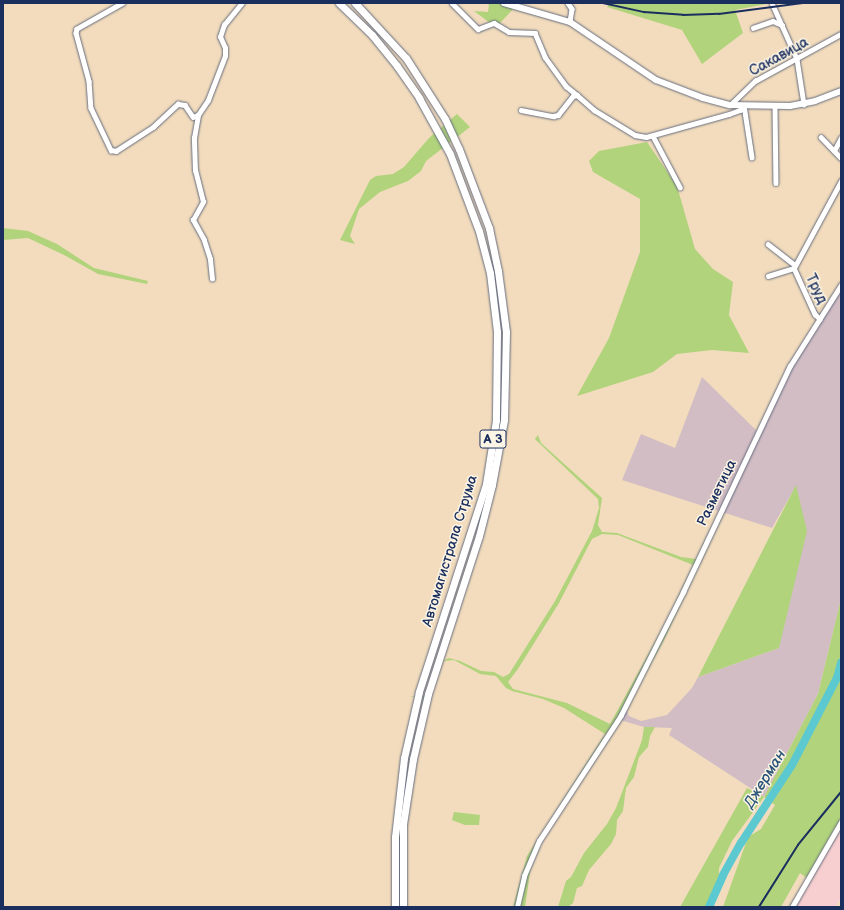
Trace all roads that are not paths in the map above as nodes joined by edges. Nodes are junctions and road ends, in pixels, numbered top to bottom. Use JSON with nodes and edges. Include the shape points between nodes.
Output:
{"nodes":[{"id":1,"x":123,"y":3,"type":"edge"},
{"id":2,"x":242,"y":3,"type":"edge"},
{"id":3,"x":339,"y":3,"type":"edge"},
{"id":4,"x":355,"y":3,"type":"edge"},
{"id":5,"x":452,"y":3,"type":"edge"},
{"id":6,"x":504,"y":3,"type":"edge"},
{"id":7,"x":568,"y":3,"type":"edge"},
{"id":8,"x":772,"y":3,"type":"edge"},
{"id":9,"x":774,"y":10,"type":"junction"},
{"id":10,"x":570,"y":22,"type":"junction"},
{"id":11,"x":768,"y":22,"type":"junction"},
{"id":12,"x":783,"y":26,"type":"junction"},
{"id":13,"x":753,"y":28,"type":"dead end"},
{"id":14,"x":841,"y":34,"type":"edge"},
{"id":15,"x":797,"y":60,"type":"junction"},
{"id":16,"x":841,"y":91,"type":"edge"},
{"id":17,"x":577,"y":95,"type":"junction"},
{"id":18,"x":730,"y":104,"type":"junction"},
{"id":19,"x":804,"y":104,"type":"junction"},
{"id":20,"x":744,"y":105,"type":"junction"},
{"id":21,"x":775,"y":106,"type":"junction"},
{"id":22,"x":521,"y":110,"type":"dead end"},
{"id":23,"x":198,"y":115,"type":"junction"},
{"id":24,"x":653,"y":136,"type":"junction"},
{"id":25,"x":821,"y":137,"type":"dead end"},
{"id":26,"x":841,"y":138,"type":"edge"},
{"id":27,"x":834,"y":151,"type":"junction"},
{"id":28,"x":752,"y":157,"type":"dead end"},
{"id":29,"x":841,"y":158,"type":"edge"},
{"id":30,"x":841,"y":181,"type":"edge"},
{"id":31,"x":776,"y":183,"type":"dead end"},
{"id":32,"x":680,"y":187,"type":"dead end"},
{"id":33,"x":768,"y":244,"type":"dead end"},
{"id":34,"x":794,"y":266,"type":"junction"},
{"id":35,"x":768,"y":276,"type":"dead end"},
{"id":36,"x":212,"y":279,"type":"dead end"},
{"id":37,"x":841,"y":285,"type":"edge"},
{"id":38,"x":820,"y":319,"type":"junction"},
{"id":39,"x":841,"y":822,"type":"edge"},
{"id":40,"x":395,"y":907,"type":"edge"},
{"id":41,"x":403,"y":907,"type":"edge"},
{"id":42,"x":517,"y":907,"type":"edge"},
{"id":43,"x":792,"y":907,"type":"edge"}],
"edges":[{"from":1,"to":23,"type":"street","via":[[77,29],[76,33],[89,81],[91,108],[111,150],[116,151],[153,127],[178,104],[185,105],[193,117]]},
{"from":2,"to":23,"type":"street","via":[[224,25],[220,37],[225,48],[225,56],[208,100]]},
{"from":3,"to":40,"type":"highway","name":"Автомагистрала Струма","number":"A 3","via":[[372,35],[397,66],[419,98],[450,154],[479,231],[490,274],[497,332],[496,420],[486,484],[470,541],[419,692],[403,766],[395,837]]},
{"from":4,"to":41,"type":"highway","name":"Автомагистрала Струма","number":"A 3","via":[[406,58],[445,119],[459,149],[489,228],[506,332],[504,420],[492,485],[428,694],[413,759],[402,846]]},
{"from":5,"to":17,"type":"street","via":[[478,28],[494,23],[509,32],[535,33],[546,57],[566,86]]},
{"from":6,"to":10,"type":"main road"},
{"from":7,"to":10,"type":"street","via":[[572,9]]},
{"from":8,"to":9,"type":"street"},
{"from":9,"to":11,"type":"street"},
{"from":9,"to":12,"type":"street"},
{"from":10,"to":18,"type":"main road","via":[[656,80],[690,95]]},
{"from":11,"to":12,"type":"street"},
{"from":11,"to":13,"type":"street"},
{"from":12,"to":15,"type":"street"},
{"from":14,"to":15,"type":"street","name":"Сакавица"},
{"from":15,"to":18,"type":"street","name":"Сакавица","via":[[755,82]]},
{"from":15,"to":19,"type":"street"},
{"from":16,"to":19,"type":"main road"},
{"from":17,"to":22,"type":"street","via":[[573,96],[558,115]]},
{"from":17,"to":24,"type":"street","via":[[594,110],[635,135]]},
{"from":18,"to":20,"type":"main road"},
{"from":19,"to":21,"type":"main road"},
{"from":20,"to":21,"type":"main road"},
{"from":20,"to":24,"type":"street","via":[[740,110],[729,114]]},
{"from":20,"to":28,"type":"street"},
{"from":21,"to":31,"type":"street"},
{"from":23,"to":36,"type":"street","via":[[193,154],[203,202],[193,220],[204,240],[210,259]]},
{"from":24,"to":32,"type":"street"},
{"from":25,"to":27,"type":"street"},
{"from":26,"to":27,"type":"street"},
{"from":27,"to":29,"type":"street"},
{"from":30,"to":34,"type":"street"},
{"from":33,"to":34,"type":"street","name":"Труд"},
{"from":34,"to":35,"type":"street"},
{"from":34,"to":38,"type":"street","name":"Труд","via":[[815,314]]},
{"from":37,"to":38,"type":"street","name":"Разметица"},
{"from":38,"to":42,"type":"street","name":"Разметица","via":[[790,366],[683,592],[621,714],[539,841],[524,876]]},
{"from":39,"to":43,"type":"street"}]}
